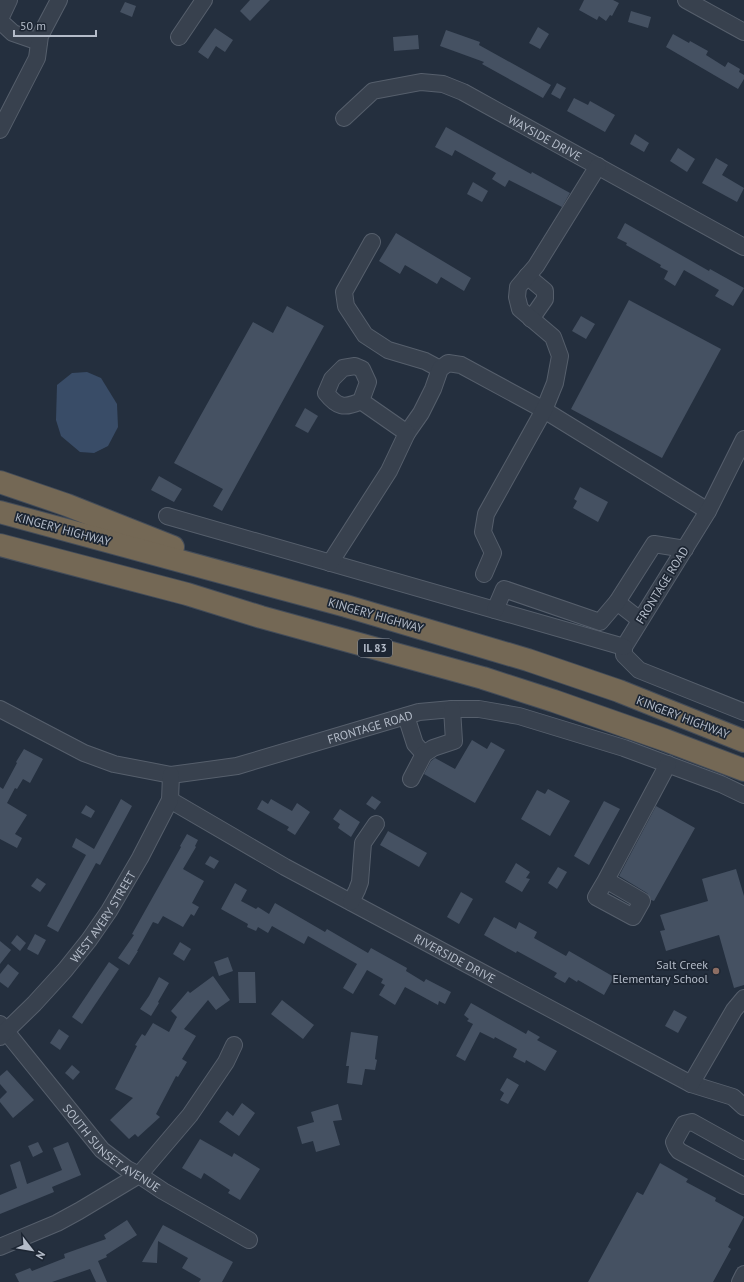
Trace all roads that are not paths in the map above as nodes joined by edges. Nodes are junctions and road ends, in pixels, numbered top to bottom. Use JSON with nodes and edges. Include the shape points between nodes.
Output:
{"nodes":[{"id":1,"x":9,"y":0,"type":"edge"},
{"id":2,"x":58,"y":0,"type":"edge"},
{"id":3,"x":204,"y":0,"type":"edge"},
{"id":4,"x":686,"y":0,"type":"edge"},
{"id":5,"x":744,"y":32,"type":"edge"},
{"id":6,"x":179,"y":37,"type":"dead end"},
{"id":7,"x":39,"y":42,"type":"junction"},
{"id":8,"x":344,"y":118,"type":"dead end"},
{"id":9,"x":0,"y":130,"type":"edge"},
{"id":10,"x":598,"y":166,"type":"junction"},
{"id":11,"x":372,"y":242,"type":"dead end"},
{"id":12,"x":744,"y":247,"type":"edge"},
{"id":13,"x":527,"y":276,"type":"junction"},
{"id":14,"x":532,"y":319,"type":"junction"},
{"id":15,"x":440,"y":369,"type":"junction"},
{"id":16,"x":360,"y":401,"type":"dead end"},
{"id":17,"x":544,"y":410,"type":"junction"},
{"id":18,"x":407,"y":433,"type":"junction"},
{"id":19,"x":744,"y":439,"type":"edge"},
{"id":20,"x":0,"y":482,"type":"edge"},
{"id":21,"x":708,"y":511,"type":"junction"},
{"id":22,"x":0,"y":512,"type":"edge"},
{"id":23,"x":167,"y":516,"type":"dead end"},
{"id":24,"x":0,"y":544,"type":"edge"},
{"id":25,"x":685,"y":549,"type":"junction"},
{"id":26,"x":0,"y":559,"type":"edge"},
{"id":27,"x":330,"y":562,"type":"junction"},
{"id":28,"x":484,"y":574,"type":"dead end"},
{"id":29,"x":187,"y":594,"type":"junction"},
{"id":30,"x":617,"y":602,"type":"junction"},
{"id":31,"x":346,"y":606,"type":"junction"},
{"id":32,"x":495,"y":610,"type":"junction"},
{"id":33,"x":640,"y":620,"type":"junction"},
{"id":34,"x":624,"y":647,"type":"junction"},
{"id":35,"x":0,"y":709,"type":"edge"},
{"id":36,"x":452,"y":709,"type":"junction"},
{"id":37,"x":744,"y":712,"type":"edge"},
{"id":38,"x":406,"y":716,"type":"junction"},
{"id":39,"x":744,"y":741,"type":"edge"},
{"id":40,"x":424,"y":754,"type":"junction"},
{"id":41,"x":668,"y":764,"type":"junction"},
{"id":42,"x":744,"y":770,"type":"edge"},
{"id":43,"x":171,"y":775,"type":"junction"},
{"id":44,"x":411,"y":779,"type":"dead end"},
{"id":45,"x":744,"y":795,"type":"edge"},
{"id":46,"x":170,"y":800,"type":"junction"},
{"id":47,"x":376,"y":824,"type":"dead end"},
{"id":48,"x":606,"y":880,"type":"dead end"},
{"id":49,"x":351,"y":902,"type":"junction"},
{"id":50,"x":744,"y":998,"type":"edge"},
{"id":51,"x":2,"y":1031,"type":"edge"},
{"id":52,"x":234,"y":1045,"type":"dead end"},
{"id":53,"x":691,"y":1084,"type":"junction"},
{"id":54,"x":738,"y":1102,"type":"edge"},
{"id":55,"x":744,"y":1151,"type":"edge"},
{"id":56,"x":139,"y":1175,"type":"junction"},
{"id":57,"x":744,"y":1186,"type":"edge"},
{"id":58,"x":249,"y":1240,"type":"dead end"},
{"id":59,"x":0,"y":1247,"type":"edge"},
{"id":60,"x":744,"y":1274,"type":"edge"},
{"id":61,"x":740,"y":1282,"type":"edge"}],
"edges":[{"from":1,"to":7,"type":"street","via":[[1,22],[13,33]]},
{"from":2,"to":7,"type":"street"},
{"from":3,"to":6,"type":"street"},
{"from":4,"to":5,"type":"street"},
{"from":7,"to":9,"type":"street","via":[[37,58]]},
{"from":8,"to":10,"type":"street","name":"WAYSIDE DRIVE","via":[[373,91],[421,82],[438,84],[463,92]]},
{"from":10,"to":12,"type":"street","name":"WAYSIDE DRIVE"},
{"from":10,"to":13,"type":"street","via":[[536,266]]},
{"from":11,"to":15,"type":"street","via":[[344,292],[346,306],[365,335],[388,350],[425,361]]},
{"from":13,"to":14,"type":"street","via":[[518,287],[517,297],[520,309]]},
{"from":13,"to":14,"type":"street","via":[[545,291],[545,300]]},
{"from":14,"to":17,"type":"street","via":[[553,337],[560,356],[555,383]]},
{"from":15,"to":17,"type":"street","via":[[448,363],[461,365]]},
{"from":15,"to":18,"type":"street","via":[[422,413]]},
{"from":16,"to":18,"type":"street"},
{"from":17,"to":21,"type":"street"},
{"from":17,"to":28,"type":"street","via":[[486,514],[484,532],[493,553]]},
{"from":18,"to":27,"type":"street","via":[[389,471]]},
{"from":19,"to":21,"type":"street","name":"FRONTAGE ROAD"},
{"from":20,"to":31,"type":"highway","via":[[67,505],[185,552]]},
{"from":21,"to":25,"type":"street","name":"FRONTAGE ROAD"},
{"from":22,"to":31,"type":"highway","name":"KINGERY HIGHWAY"},
{"from":23,"to":27,"type":"street"},
{"from":24,"to":29,"type":"highway","number":"IL 83"},
{"from":25,"to":30,"type":"street","via":[[654,544]]},
{"from":25,"to":33,"type":"street","name":"FRONTAGE ROAD"},
{"from":26,"to":29,"type":"highway","via":[[110,585]]},
{"from":27,"to":32,"type":"street"},
{"from":29,"to":42,"type":"highway","number":"IL 83","via":[[483,678]]},
{"from":30,"to":32,"type":"street","via":[[600,622],[504,589]]},
{"from":30,"to":33,"type":"street"},
{"from":31,"to":39,"type":"highway","name":"KINGERY HIGHWAY","via":[[528,660]]},
{"from":32,"to":34,"type":"street"},
{"from":33,"to":34,"type":"street","name":"FRONTAGE ROAD"},
{"from":34,"to":37,"type":"street","via":[[624,655],[639,670]]},
{"from":35,"to":43,"type":"street","name":"FRONTAGE ROAD","via":[[84,753],[114,764]]},
{"from":36,"to":38,"type":"street","name":"FRONTAGE ROAD"},
{"from":36,"to":40,"type":"street","via":[[454,741]]},
{"from":36,"to":41,"type":"street","name":"FRONTAGE ROAD","via":[[479,709],[519,716]]},
{"from":38,"to":40,"type":"street","via":[[415,744]]},
{"from":38,"to":43,"type":"street","name":"FRONTAGE ROAD","via":[[237,766]]},
{"from":40,"to":44,"type":"street"},
{"from":41,"to":45,"type":"street","name":"FRONTAGE ROAD"},
{"from":41,"to":48,"type":"street"},
{"from":43,"to":46,"type":"street","name":"WEST AVERY STREET"},
{"from":46,"to":49,"type":"street","name":"RIVERSIDE DRIVE"},
{"from":46,"to":51,"type":"street","name":"WEST AVERY STREET","via":[[127,882],[89,940],[34,1004]]},
{"from":47,"to":49,"type":"street","via":[[363,843],[360,882]]},
{"from":49,"to":53,"type":"street","name":"RIVERSIDE DRIVE"},
{"from":50,"to":53,"type":"street","via":[[734,1010]]},
{"from":51,"to":56,"type":"street","name":"SOUTH SUNSET AVENUE","via":[[102,1150]]},
{"from":52,"to":56,"type":"street","via":[[226,1062],[190,1115]]},
{"from":53,"to":54,"type":"street","name":"RIVERSIDE DRIVE"},
{"from":55,"to":57,"type":"street","via":[[692,1122],[684,1124],[674,1142],[679,1151]]},
{"from":56,"to":58,"type":"street","name":"SOUTH SUNSET AVENUE","via":[[162,1191]]},
{"from":56,"to":59,"type":"street","via":[[57,1223]]},
{"from":60,"to":61,"type":"street"}]}
